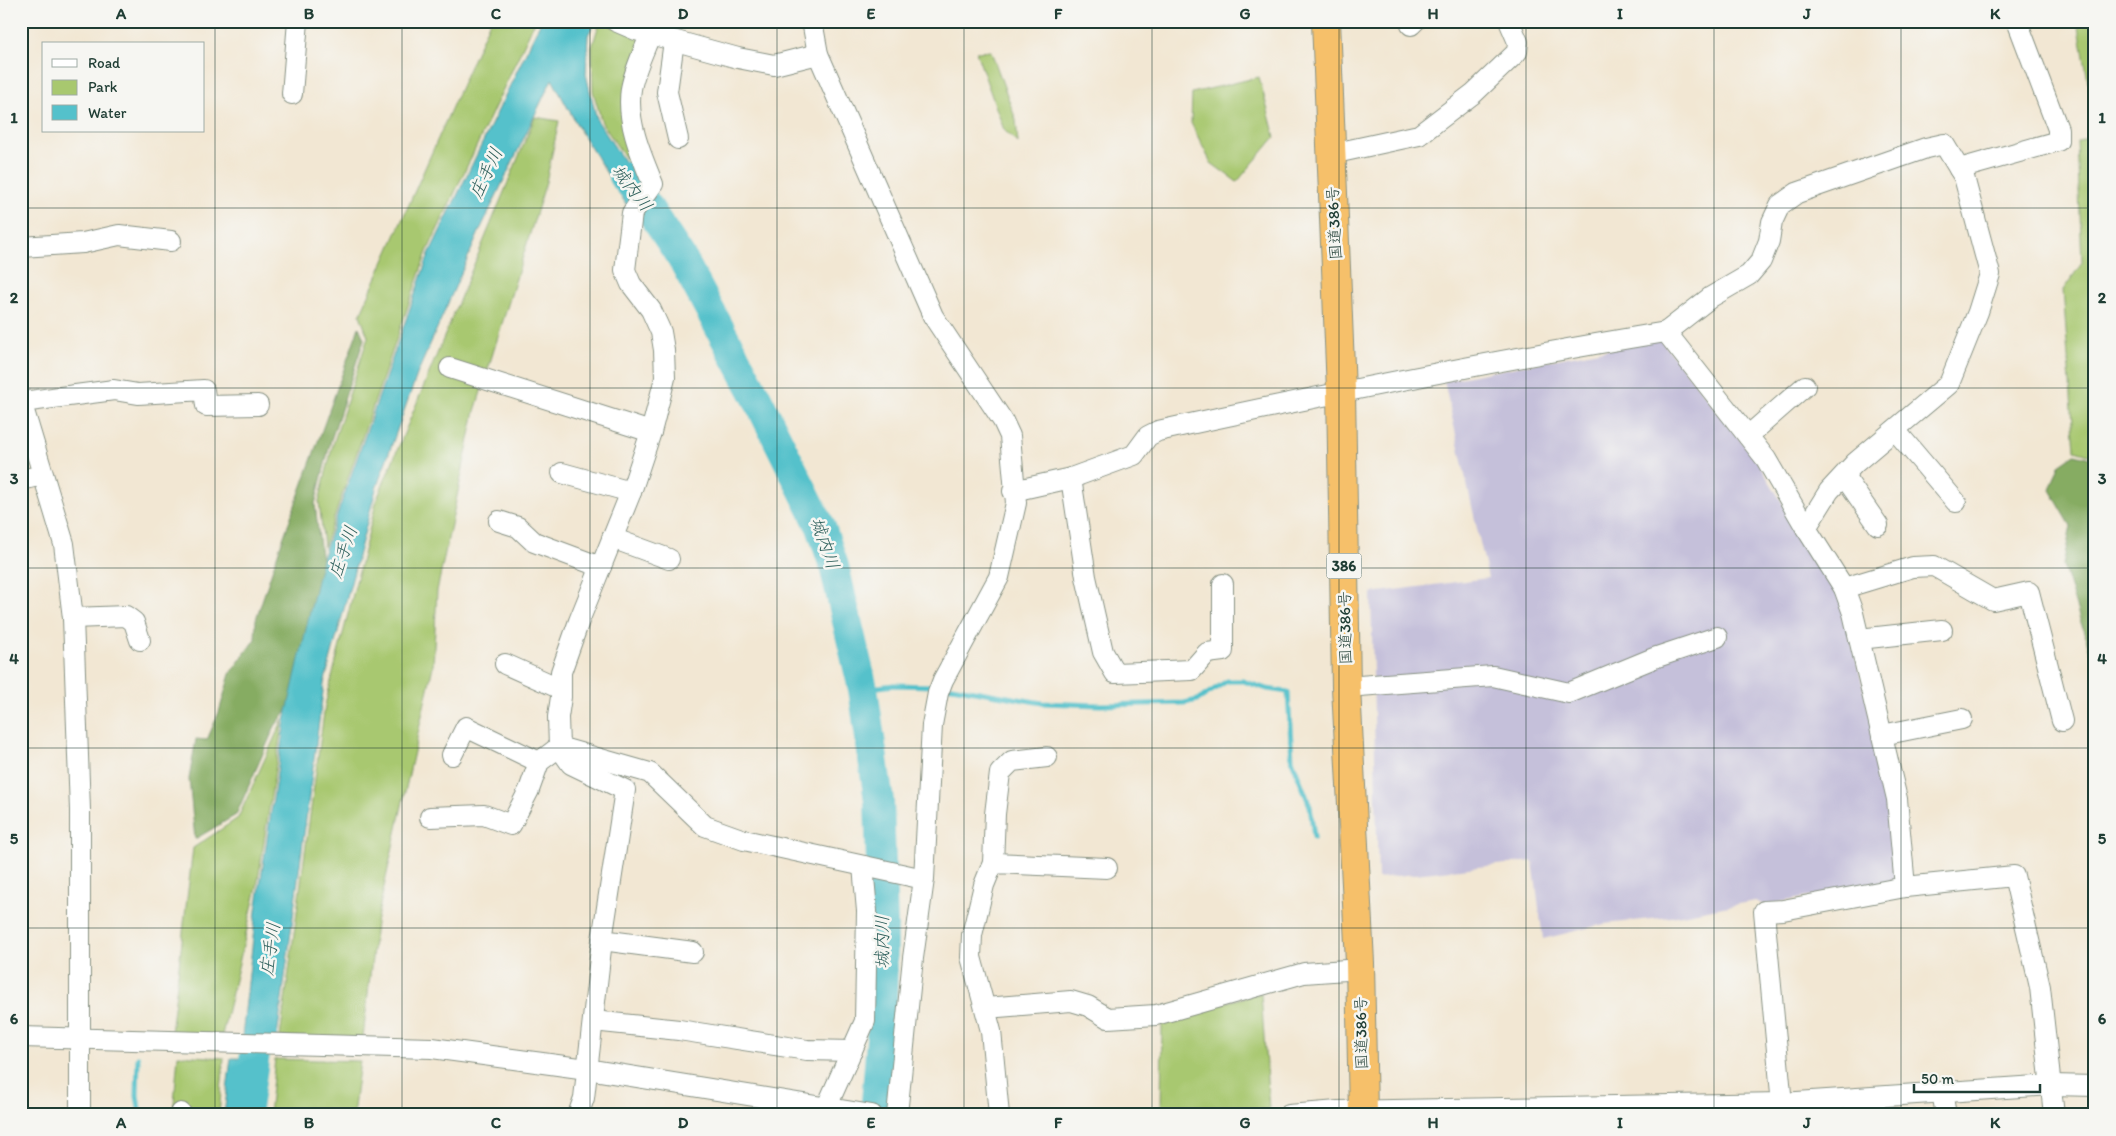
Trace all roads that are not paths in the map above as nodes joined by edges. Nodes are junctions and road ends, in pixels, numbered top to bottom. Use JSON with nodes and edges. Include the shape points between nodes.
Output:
{"nodes":[{"id":1,"x":298,"y":21,"type":"edge"},
{"id":2,"x":615,"y":21,"type":"edge"},
{"id":3,"x":1326,"y":21,"type":"edge"},
{"id":4,"x":1509,"y":21,"type":"edge"},
{"id":5,"x":2017,"y":21,"type":"edge"},
{"id":6,"x":818,"y":24,"type":"edge"},
{"id":7,"x":644,"y":32,"type":"junction"},
{"id":8,"x":674,"y":40,"type":"junction"},
{"id":9,"x":818,"y":54,"type":"junction"},
{"id":10,"x":292,"y":94,"type":"dead end"},
{"id":11,"x":678,"y":139,"type":"dead end"},
{"id":12,"x":1331,"y":154,"type":"junction"},
{"id":13,"x":1959,"y":169,"type":"junction"},
{"id":14,"x":171,"y":241,"type":"dead end"},
{"id":15,"x":21,"y":247,"type":"edge"},
{"id":16,"x":1666,"y":332,"type":"junction"},
{"id":17,"x":450,"y":368,"type":"dead end"},
{"id":18,"x":1805,"y":386,"type":"dead end"},
{"id":19,"x":1342,"y":391,"type":"junction"},
{"id":20,"x":21,"y":402,"type":"edge"},
{"id":21,"x":258,"y":405,"type":"dead end"},
{"id":22,"x":1895,"y":430,"type":"junction"},
{"id":23,"x":651,"y":432,"type":"junction"},
{"id":24,"x":1748,"y":436,"type":"junction"},
{"id":25,"x":562,"y":473,"type":"dead end"},
{"id":26,"x":43,"y":475,"type":"junction"},
{"id":27,"x":1844,"y":476,"type":"junction"},
{"id":28,"x":1071,"y":478,"type":"junction"},
{"id":29,"x":21,"y":480,"type":"edge"},
{"id":30,"x":1013,"y":491,"type":"junction"},
{"id":31,"x":631,"y":492,"type":"junction"},
{"id":32,"x":1956,"y":502,"type":"dead end"},
{"id":33,"x":499,"y":521,"type":"dead end"},
{"id":34,"x":1878,"y":525,"type":"dead end"},
{"id":35,"x":1806,"y":528,"type":"junction"},
{"id":36,"x":612,"y":538,"type":"junction"},
{"id":37,"x":669,"y":560,"type":"dead end"},
{"id":38,"x":600,"y":567,"type":"junction"},
{"id":39,"x":1223,"y":584,"type":"dead end"},
{"id":40,"x":1844,"y":588,"type":"junction"},
{"id":41,"x":73,"y":618,"type":"junction"},
{"id":42,"x":1942,"y":630,"type":"dead end"},
{"id":43,"x":1717,"y":637,"type":"dead end"},
{"id":44,"x":1859,"y":639,"type":"junction"},
{"id":45,"x":140,"y":640,"type":"dead end"},
{"id":46,"x":504,"y":664,"type":"dead end"},
{"id":47,"x":1346,"y":688,"type":"junction"},
{"id":48,"x":561,"y":689,"type":"junction"},
{"id":49,"x":1962,"y":719,"type":"dead end"},
{"id":50,"x":2062,"y":721,"type":"dead end"},
{"id":51,"x":1882,"y":735,"type":"junction"},
{"id":52,"x":559,"y":747,"type":"junction"},
{"id":53,"x":452,"y":755,"type":"dead end"},
{"id":54,"x":1047,"y":757,"type":"dead end"},
{"id":55,"x":540,"y":762,"type":"junction"},
{"id":56,"x":430,"y":816,"type":"dead end"},
{"id":57,"x":993,"y":863,"type":"junction"},
{"id":58,"x":866,"y":867,"type":"junction"},
{"id":59,"x":1107,"y":868,"type":"dead end"},
{"id":60,"x":924,"y":879,"type":"junction"},
{"id":61,"x":1905,"y":887,"type":"junction"},
{"id":62,"x":602,"y":940,"type":"junction"},
{"id":63,"x":693,"y":952,"type":"dead end"},
{"id":64,"x":1360,"y":969,"type":"junction"},
{"id":65,"x":986,"y":1008,"type":"junction"},
{"id":66,"x":593,"y":1021,"type":"junction"},
{"id":67,"x":21,"y":1036,"type":"edge"},
{"id":68,"x":82,"y":1038,"type":"junction"},
{"id":69,"x":852,"y":1051,"type":"junction"},
{"id":70,"x":587,"y":1069,"type":"junction"},
{"id":71,"x":2052,"y":1085,"type":"junction"},
{"id":72,"x":2095,"y":1086,"type":"edge"},
{"id":73,"x":1942,"y":1092,"type":"junction"},
{"id":74,"x":1783,"y":1109,"type":"edge"},
{"id":75,"x":1513,"y":1111,"type":"edge"},
{"id":76,"x":825,"y":1112,"type":"edge"},
{"id":77,"x":1438,"y":1112,"type":"edge"},
{"id":78,"x":1363,"y":1113,"type":"edge"},
{"id":79,"x":865,"y":1114,"type":"edge"},
{"id":80,"x":80,"y":1115,"type":"edge"},
{"id":81,"x":578,"y":1115,"type":"edge"},
{"id":82,"x":897,"y":1115,"type":"edge"},
{"id":83,"x":999,"y":1115,"type":"edge"},
{"id":84,"x":1289,"y":1115,"type":"edge"},
{"id":85,"x":1946,"y":1115,"type":"edge"},
{"id":86,"x":2054,"y":1115,"type":"edge"}],
"edges":[{"from":1,"to":10,"type":"street"},
{"from":2,"to":7,"type":"street"},
{"from":3,"to":12,"type":"highway","name":"国道386号","number":"386"},
{"from":4,"to":12,"type":"street","via":[[1518,42],[1517,52],[1474,93],[1419,135]]},
{"from":5,"to":13,"type":"street","via":[[2058,129],[2058,141]]},
{"from":6,"to":9,"type":"street"},
{"from":7,"to":8,"type":"street"},
{"from":7,"to":23,"type":"street","via":[[631,88],[630,114],[653,184],[632,213],[625,270],[631,284],[651,310],[661,332],[664,350],[665,378]]},
{"from":8,"to":9,"type":"street","via":[[774,65]]},
{"from":8,"to":11,"type":"street","via":[[667,92]]},
{"from":9,"to":30,"type":"street","via":[[933,316],[1010,436]]},
{"from":12,"to":19,"type":"highway","name":"国道386号","number":"386"},
{"from":13,"to":16,"type":"street","via":[[1944,144],[1797,193],[1780,205],[1761,260],[1749,275],[1711,297]]},
{"from":13,"to":22,"type":"street","via":[[1964,177],[1990,274],[1949,384]]},
{"from":14,"to":15,"type":"street","via":[[119,235],[83,243]]},
{"from":16,"to":19,"type":"street","via":[[1536,353]]},
{"from":16,"to":24,"type":"street"},
{"from":17,"to":23,"type":"street"},
{"from":18,"to":24,"type":"street"},
{"from":19,"to":28,"type":"street","via":[[1153,433],[1134,455]]},
{"from":19,"to":47,"type":"highway","name":"国道386号","number":"386"},
{"from":20,"to":21,"type":"street","via":[[114,390],[138,394],[204,390],[206,406]]},
{"from":20,"to":26,"type":"street"},
{"from":22,"to":27,"type":"street"},
{"from":22,"to":32,"type":"street"},
{"from":23,"to":31,"type":"street"},
{"from":24,"to":35,"type":"street","via":[[1766,459]]},
{"from":25,"to":31,"type":"street"},
{"from":26,"to":29,"type":"street"},
{"from":26,"to":41,"type":"street","via":[[64,544]]},
{"from":27,"to":34,"type":"street"},
{"from":27,"to":35,"type":"street","via":[[1829,491]]},
{"from":28,"to":30,"type":"street"},
{"from":28,"to":39,"type":"street","via":[[1100,643],[1115,673],[1192,670],[1207,654],[1223,651]]},
{"from":30,"to":60,"type":"street","via":[[1016,503],[999,577],[941,687],[932,725]]},
{"from":31,"to":36,"type":"street"},
{"from":33,"to":38,"type":"street","via":[[518,527],[534,542]]},
{"from":35,"to":40,"type":"street"},
{"from":36,"to":37,"type":"street"},
{"from":36,"to":38,"type":"street"},
{"from":38,"to":48,"type":"street","via":[[561,672]]},
{"from":40,"to":44,"type":"street","via":[[1854,613]]},
{"from":40,"to":50,"type":"street","via":[[1913,567],[1934,566],[1993,600],[2029,592]]},
{"from":41,"to":45,"type":"street","via":[[126,616],[134,622]]},
{"from":41,"to":68,"type":"street","via":[[80,810]]},
{"from":42,"to":44,"type":"street"},
{"from":43,"to":47,"type":"street","via":[[1654,658],[1569,693],[1492,676]]},
{"from":44,"to":51,"type":"street"},
{"from":46,"to":48,"type":"street"},
{"from":47,"to":64,"type":"highway","name":"国道386号","number":"386"},
{"from":48,"to":52,"type":"street"},
{"from":49,"to":51,"type":"street"},
{"from":51,"to":61,"type":"street","via":[[1897,799]]},
{"from":52,"to":55,"type":"street"},
{"from":52,"to":58,"type":"street","via":[[650,773],[705,826],[744,840]]},
{"from":52,"to":62,"type":"street","via":[[571,764],[625,790]]},
{"from":53,"to":55,"type":"street","via":[[466,727]]},
{"from":54,"to":57,"type":"street","via":[[1012,761],[1000,773]]},
{"from":55,"to":56,"type":"street","via":[[511,825],[484,815]]},
{"from":57,"to":59,"type":"street"},
{"from":57,"to":65,"type":"street","via":[[984,884],[972,935],[971,958]]},
{"from":58,"to":60,"type":"street"},
{"from":58,"to":69,"type":"street","via":[[865,1021]]},
{"from":60,"to":82,"type":"street"},
{"from":61,"to":71,"type":"street","via":[[2014,876],[2040,988]]},
{"from":61,"to":74,"type":"street","via":[[1764,911]]},
{"from":62,"to":63,"type":"street"},
{"from":62,"to":66,"type":"street"},
{"from":64,"to":65,"type":"street","via":[[1304,974],[1156,1015],[1108,1018],[1088,1006],[1071,1001]]},
{"from":64,"to":78,"type":"highway","name":"国道386号","number":"386"},
{"from":65,"to":83,"type":"street"},
{"from":66,"to":69,"type":"street","via":[[679,1030],[807,1050]]},
{"from":66,"to":70,"type":"street"},
{"from":67,"to":68,"type":"street"},
{"from":68,"to":70,"type":"street","via":[[432,1048]]},
{"from":68,"to":80,"type":"street"},
{"from":69,"to":76,"type":"street"},
{"from":70,"to":76,"type":"street"},
{"from":70,"to":81,"type":"street","via":[[584,1098]]},
{"from":71,"to":72,"type":"street"},
{"from":71,"to":73,"type":"street"},
{"from":71,"to":86,"type":"street"},
{"from":73,"to":74,"type":"street"},
{"from":73,"to":85,"type":"street"},
{"from":74,"to":75,"type":"street"},
{"from":75,"to":77,"type":"street"},
{"from":76,"to":79,"type":"street"},
{"from":77,"to":78,"type":"street"},
{"from":78,"to":84,"type":"street","via":[[1338,1111]]}]}
